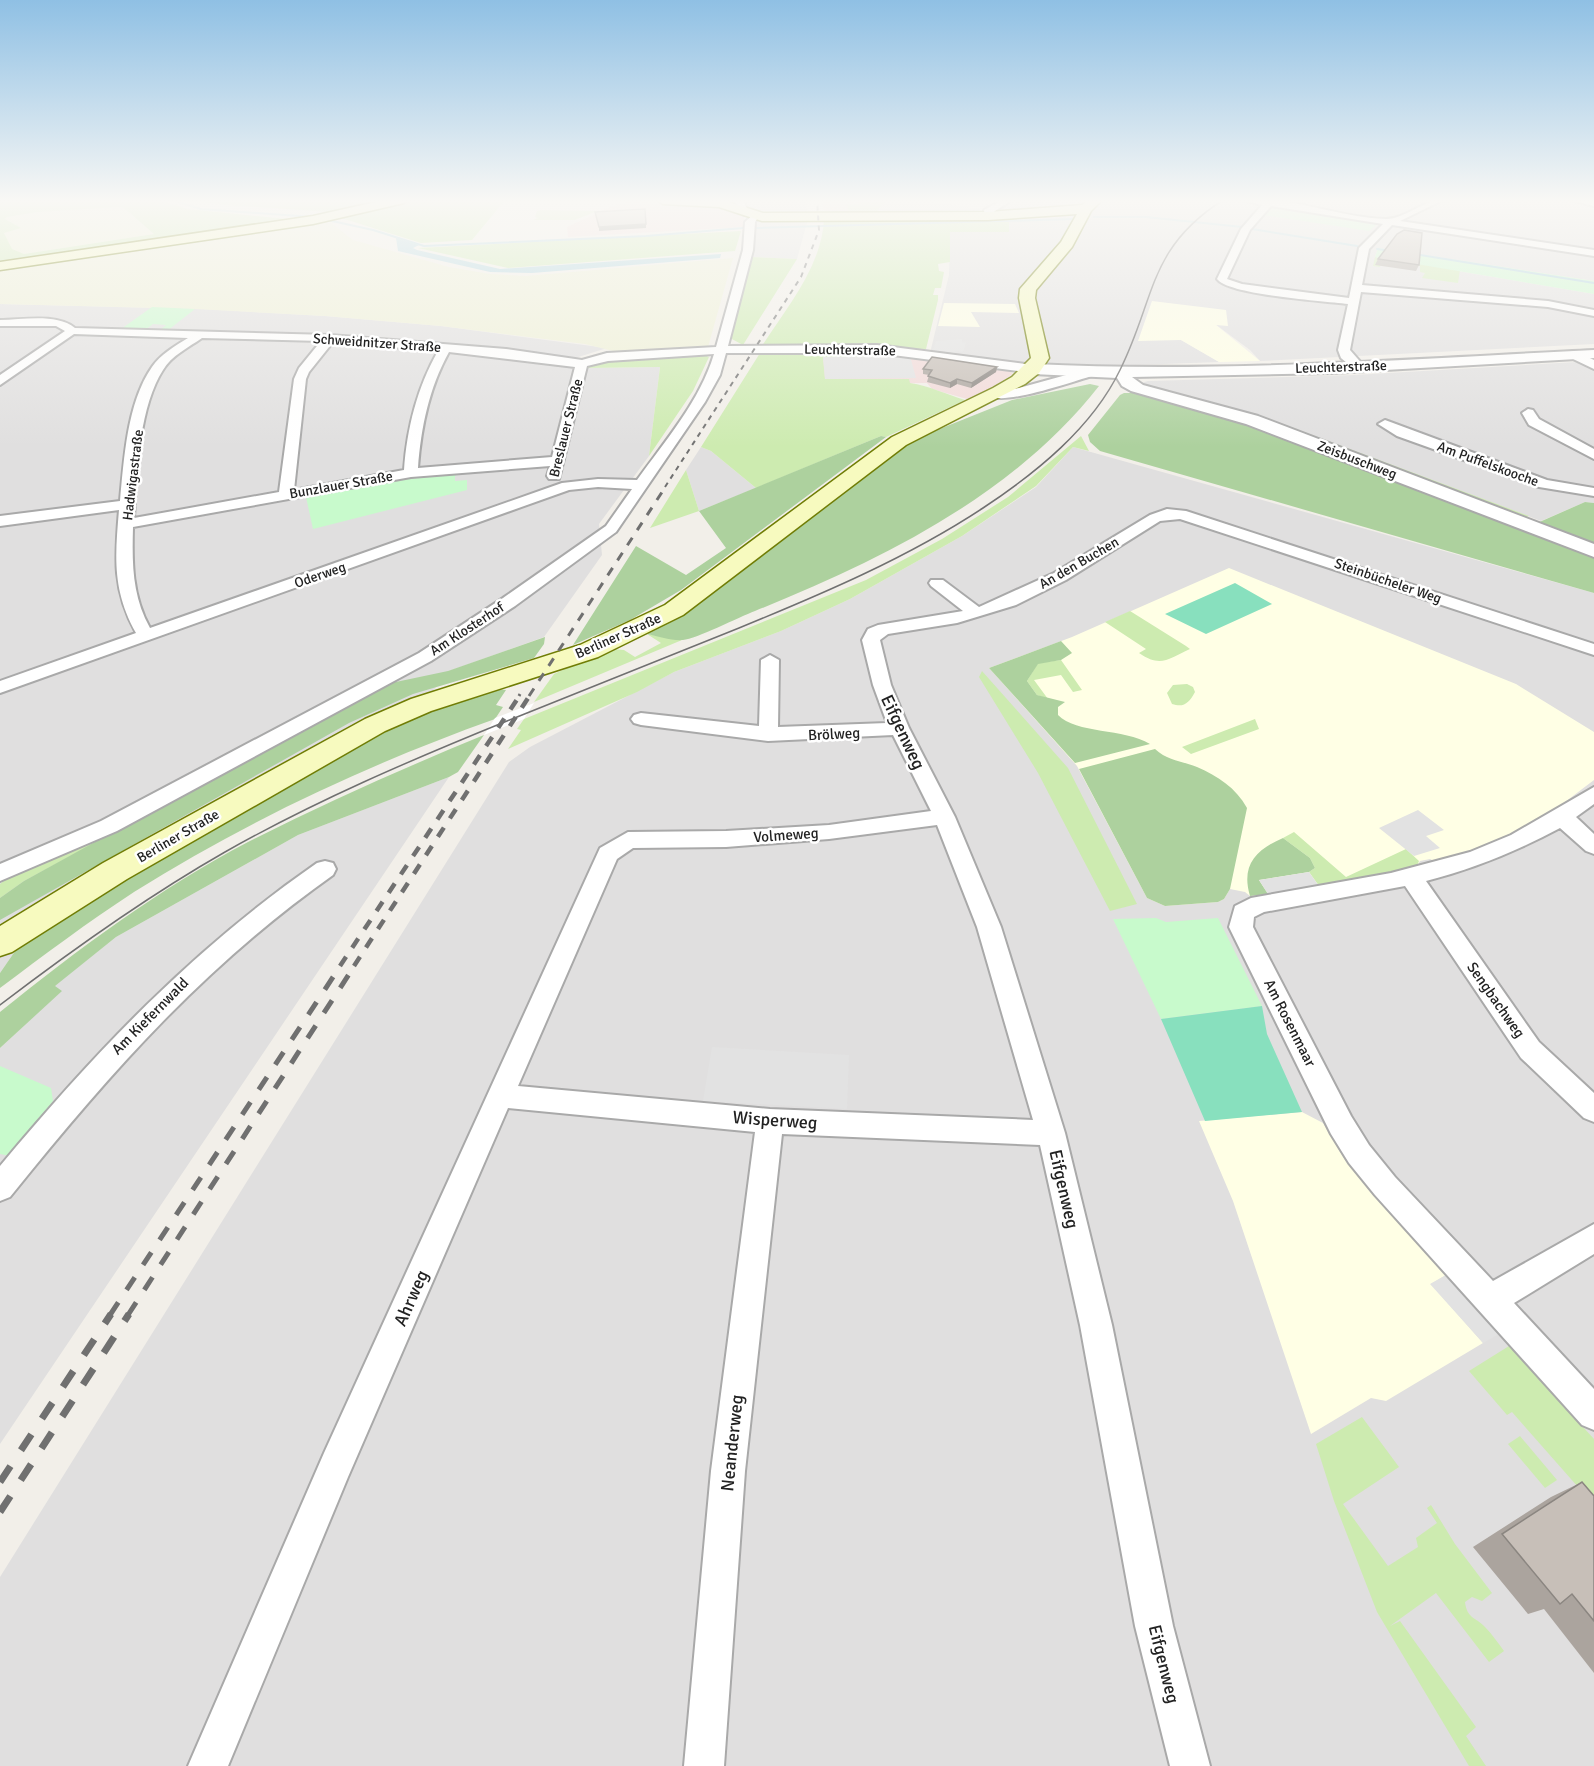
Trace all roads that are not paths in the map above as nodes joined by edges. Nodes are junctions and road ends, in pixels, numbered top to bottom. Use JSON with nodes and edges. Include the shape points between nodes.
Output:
{"nodes":[{"id":1,"x":738,"y":282,"type":"edge"},
{"id":2,"x":1034,"y":282,"type":"edge"},
{"id":3,"x":1228,"y":282,"type":"edge"},
{"id":4,"x":1357,"y":282,"type":"edge"},
{"id":5,"x":1356,"y":288,"type":"junction"},
{"id":6,"x":1353,"y":302,"type":"junction"},
{"id":7,"x":1594,"y":313,"type":"edge"},
{"id":8,"x":0,"y":323,"type":"edge"},
{"id":9,"x":72,"y":331,"type":"junction"},
{"id":10,"x":200,"y":334,"type":"junction"},
{"id":11,"x":330,"y":338,"type":"junction"},
{"id":12,"x":445,"y":348,"type":"junction"},
{"id":13,"x":755,"y":349,"type":"joint"},
{"id":14,"x":722,"y":350,"type":"junction"},
{"id":15,"x":1594,"y":354,"type":"edge"},
{"id":16,"x":1575,"y":355,"type":"junction"},
{"id":17,"x":582,"y":364,"type":"junction"},
{"id":18,"x":1594,"y":365,"type":"edge"},
{"id":19,"x":1358,"y":366,"type":"junction"},
{"id":20,"x":1033,"y":369,"type":"junction"},
{"id":21,"x":1088,"y":373,"type":"junction"},
{"id":22,"x":1122,"y":373,"type":"junction"},
{"id":23,"x":0,"y":381,"type":"edge"},
{"id":24,"x":995,"y":395,"type":"junction"},
{"id":25,"x":1528,"y":413,"type":"dead end"},
{"id":26,"x":1385,"y":424,"type":"dead end"},
{"id":27,"x":1594,"y":456,"type":"edge"},
{"id":28,"x":558,"y":461,"type":"junction"},
{"id":29,"x":411,"y":473,"type":"junction"},
{"id":30,"x":643,"y":485,"type":"junction"},
{"id":31,"x":557,"y":490,"type":"junction"},
{"id":32,"x":1594,"y":492,"type":"edge"},
{"id":33,"x":286,"y":496,"type":"junction"},
{"id":34,"x":128,"y":504,"type":"junction"},
{"id":35,"x":1181,"y":514,"type":"joint"},
{"id":36,"x":0,"y":521,"type":"edge"},
{"id":37,"x":127,"y":524,"type":"junction"},
{"id":38,"x":1594,"y":550,"type":"edge"},
{"id":39,"x":937,"y":583,"type":"dead end"},
{"id":40,"x":976,"y":613,"type":"junction"},
{"id":41,"x":874,"y":633,"type":"joint"},
{"id":42,"x":146,"y":636,"type":"junction"},
{"id":43,"x":1594,"y":650,"type":"edge"},
{"id":44,"x":770,"y":660,"type":"dead end"},
{"id":45,"x":0,"y":687,"type":"edge"},
{"id":46,"x":641,"y":719,"type":"dead end"},
{"id":47,"x":899,"y":728,"type":"junction"},
{"id":48,"x":768,"y":735,"type":"junction"},
{"id":49,"x":1594,"y":795,"type":"edge"},
{"id":50,"x":944,"y":817,"type":"junction"},
{"id":51,"x":1564,"y":819,"type":"junction"},
{"id":52,"x":627,"y":840,"type":"joint"},
{"id":53,"x":1594,"y":846,"type":"edge"},
{"id":54,"x":325,"y":869,"type":"dead end"},
{"id":55,"x":0,"y":873,"type":"edge"},
{"id":56,"x":1412,"y":878,"type":"junction"},
{"id":57,"x":0,"y":943,"type":"edge"},
{"id":58,"x":500,"y":1096,"type":"junction"},
{"id":59,"x":1594,"y":1110,"type":"edge"},
{"id":60,"x":770,"y":1121,"type":"junction"},
{"id":61,"x":1051,"y":1133,"type":"junction"},
{"id":62,"x":0,"y":1188,"type":"edge"},
{"id":63,"x":1594,"y":1238,"type":"edge"},
{"id":64,"x":1490,"y":1300,"type":"junction"},
{"id":65,"x":1594,"y":1413,"type":"edge"},
{"id":66,"x":208,"y":1766,"type":"edge"},
{"id":67,"x":704,"y":1766,"type":"edge"},
{"id":68,"x":1190,"y":1766,"type":"edge"}],
"edges":[{"from":1,"to":14,"type":"street","name":"Am Klosterhof","via":[[721,340]]},
{"from":2,"to":20,"type":"main road","via":[[1027,298],[1040,352],[1038,365]]},
{"from":3,"to":6,"type":"street"},
{"from":4,"to":5,"type":"street"},
{"from":5,"to":6,"type":"street"},
{"from":5,"to":7,"type":"street","via":[[1548,304]]},
{"from":6,"to":19,"type":"street","via":[[1344,350]]},
{"from":8,"to":9,"type":"street","name":"Schweidnitzer Straße","via":[[56,323]]},
{"from":9,"to":10,"type":"street","name":"Schweidnitzer Straße"},
{"from":9,"to":23,"type":"street"},
{"from":10,"to":11,"type":"street","name":"Schweidnitzer Straße"},
{"from":10,"to":34,"type":"street","name":"Hadwigastraße","via":[[158,367],[152,379],[140,421]]},
{"from":11,"to":12,"type":"street","name":"Schweidnitzer Straße"},
{"from":11,"to":33,"type":"street","via":[[300,379]]},
{"from":12,"to":17,"type":"street","name":"Schweidnitzer Straße"},
{"from":12,"to":29,"type":"street","via":[[431,372],[421,404],[412,440]]},
{"from":13,"to":14,"type":"street","name":"Schweidnitzer Straße"},
{"from":13,"to":20,"type":"street","name":"Leuchterstraße","via":[[898,351]]},
{"from":14,"to":17,"type":"street","name":"Schweidnitzer Straße","via":[[607,357]]},
{"from":14,"to":30,"type":"street","name":"Am Klosterhof","via":[[699,402]]},
{"from":15,"to":16,"type":"street","name":"Leuchterstraße"},
{"from":16,"to":18,"type":"street"},
{"from":16,"to":19,"type":"street","name":"Leuchterstraße"},
{"from":17,"to":28,"type":"street","name":"Breslauer Straße"},
{"from":19,"to":22,"type":"street","name":"Leuchterstraße"},
{"from":20,"to":21,"type":"street","name":"Leuchterstraße"},
{"from":20,"to":24,"type":"main road","name":"Berliner Straße"},
{"from":21,"to":22,"type":"street","name":"Leuchterstraße"},
{"from":21,"to":24,"type":"street","name":"Leuchterstraße"},
{"from":22,"to":38,"type":"street","name":"Zeisbuschweg","via":[[1137,388],[1252,420]]},
{"from":24,"to":57,"type":"main road","name":"Berliner Straße","via":[[899,441],[696,596],[666,614],[589,651],[449,695],[375,724],[70,898]]},
{"from":25,"to":27,"type":"street","via":[[1534,422]]},
{"from":26,"to":32,"type":"street","name":"Am Puffelskooche","via":[[1544,484]]},
{"from":28,"to":29,"type":"street","name":"Bunzlauer Straße"},
{"from":28,"to":31,"type":"street","name":"Breslauer Straße","via":[[552,483]]},
{"from":29,"to":33,"type":"street","name":"Bunzlauer Straße"},
{"from":30,"to":31,"type":"street","name":"Oderweg","via":[[598,483]]},
{"from":30,"to":55,"type":"street","name":"Am Klosterhof","via":[[601,538],[446,644],[109,826]]},
{"from":31,"to":42,"type":"street","name":"Oderweg"},
{"from":33,"to":37,"type":"street","name":"Bunzlauer Straße"},
{"from":34,"to":36,"type":"street"},
{"from":34,"to":37,"type":"street","name":"Hadwigastraße"},
{"from":35,"to":40,"type":"street","name":"An den Buchen","via":[[1155,518],[1053,580]]},
{"from":35,"to":43,"type":"street","name":"Steinbücheler Weg"},
{"from":37,"to":42,"type":"street","name":"Hadwigastraße","via":[[128,602]]},
{"from":39,"to":40,"type":"street"},
{"from":40,"to":41,"type":"street","name":"An den Buchen"},
{"from":41,"to":47,"type":"street","name":"Eifgenweg","via":[[873,655]]},
{"from":42,"to":45,"type":"street","name":"Oderweg"},
{"from":44,"to":48,"type":"street"},
{"from":46,"to":48,"type":"street","name":"Brölweg"},
{"from":47,"to":48,"type":"street","name":"Brölweg","via":[[853,734]]},
{"from":47,"to":50,"type":"street","name":"Eifgenweg"},
{"from":49,"to":51,"type":"street","name":"Am Rosenmaar"},
{"from":50,"to":52,"type":"street","name":"Volmeweg","via":[[830,832]]},
{"from":50,"to":61,"type":"street","name":"Eifgenweg","via":[[996,947]]},
{"from":51,"to":53,"type":"street"},
{"from":51,"to":56,"type":"street","name":"Am Rosenmaar","via":[[1478,858]]},
{"from":52,"to":58,"type":"street","name":"Ahrweg","via":[[608,854]]},
{"from":54,"to":62,"type":"street","name":"Am Kiefernwald","via":[[258,918],[165,1000],[81,1088]]},
{"from":56,"to":59,"type":"street","name":"Sengbachweg","via":[[1530,1050]]},
{"from":56,"to":64,"type":"street","name":"Am Rosenmaar","via":[[1259,904],[1243,912],[1241,927],[1359,1154]]},
{"from":58,"to":60,"type":"street","name":"Wisperweg"},
{"from":58,"to":66,"type":"street","name":"Ahrweg"},
{"from":60,"to":61,"type":"street","name":"Wisperweg"},
{"from":60,"to":67,"type":"street","name":"Neanderweg","via":[[728,1471]]},
{"from":61,"to":68,"type":"street","name":"Eifgenweg","via":[[1096,1325],[1154,1626]]},
{"from":63,"to":64,"type":"street"},
{"from":64,"to":65,"type":"street","name":"Am Rosenmaar"}]}
